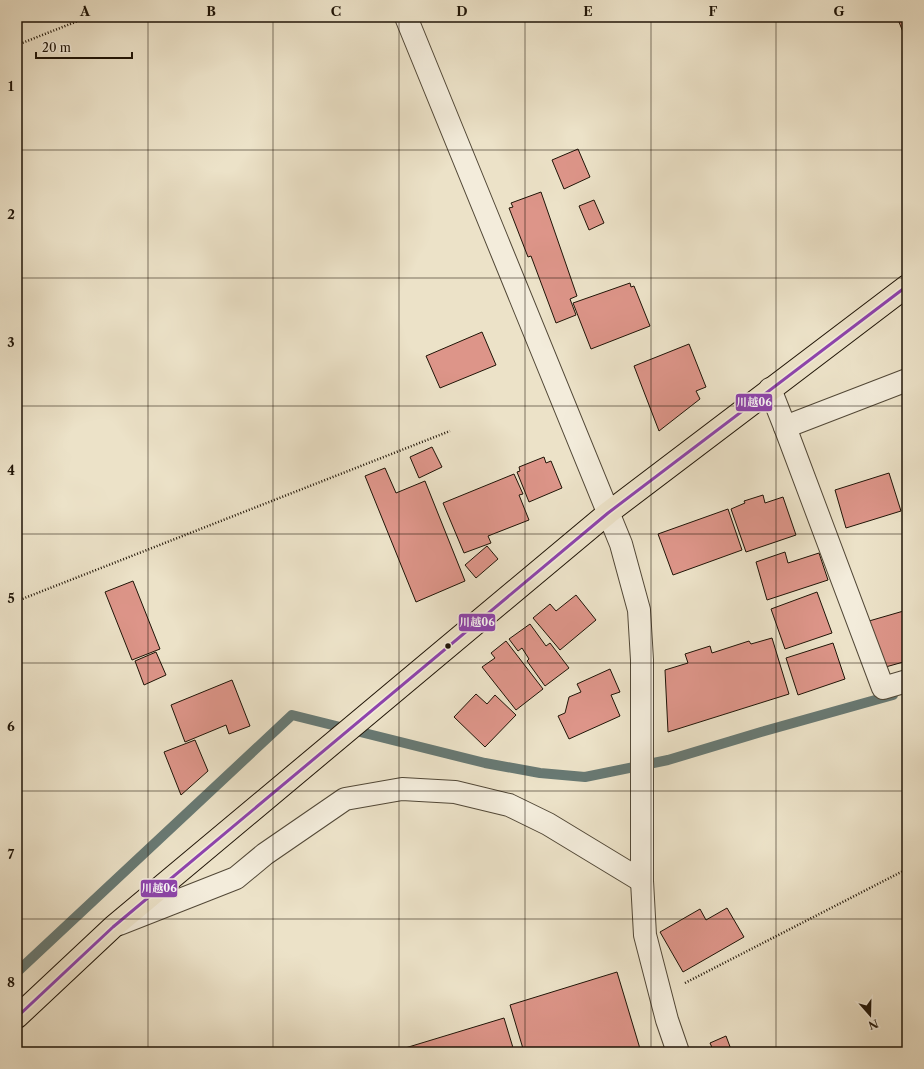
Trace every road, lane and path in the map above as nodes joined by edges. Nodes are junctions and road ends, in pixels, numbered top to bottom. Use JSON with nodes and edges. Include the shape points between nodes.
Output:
{"nodes":[{"id":1,"x":88,"y":17,"type":"edge"},
{"id":2,"x":406,"y":17,"type":"edge"},
{"id":3,"x":17,"y":45,"type":"edge"},
{"id":4,"x":907,"y":286,"type":"edge"},
{"id":5,"x":907,"y":380,"type":"edge"},
{"id":6,"x":770,"y":389,"type":"junction"},
{"id":7,"x":785,"y":426,"type":"junction"},
{"id":8,"x":450,"y":431,"type":"dead end"},
{"id":9,"x":608,"y":513,"type":"junction"},
{"id":10,"x":17,"y":601,"type":"edge"},
{"id":11,"x":907,"y":681,"type":"edge"},
{"id":12,"x":907,"y":869,"type":"edge"},
{"id":13,"x":642,"y":881,"type":"junction"},
{"id":14,"x":113,"y":927,"type":"junction"},
{"id":15,"x":661,"y":996,"type":"junction"},
{"id":16,"x":17,"y":1017,"type":"edge"},
{"id":17,"x":678,"y":1052,"type":"edge"}],
"edges":[{"from":1,"to":3,"type":"path"},
{"from":2,"to":9,"type":"street"},
{"from":4,"to":6,"type":"main road"},
{"from":5,"to":7,"type":"street"},
{"from":6,"to":7,"type":"street"},
{"from":6,"to":9,"type":"main road"},
{"from":7,"to":11,"type":"street","via":[[883,688]]},
{"from":8,"to":10,"type":"path"},
{"from":9,"to":13,"type":"street","via":[[621,544],[639,610],[642,683]]},
{"from":9,"to":14,"type":"main road"},
{"from":12,"to":15,"type":"path"},
{"from":13,"to":14,"type":"street","via":[[548,824],[509,805],[455,792],[402,789],[345,799],[265,854],[236,878]]},
{"from":13,"to":15,"type":"street","via":[[645,935]]},
{"from":14,"to":16,"type":"main road"},
{"from":15,"to":17,"type":"street"}]}
